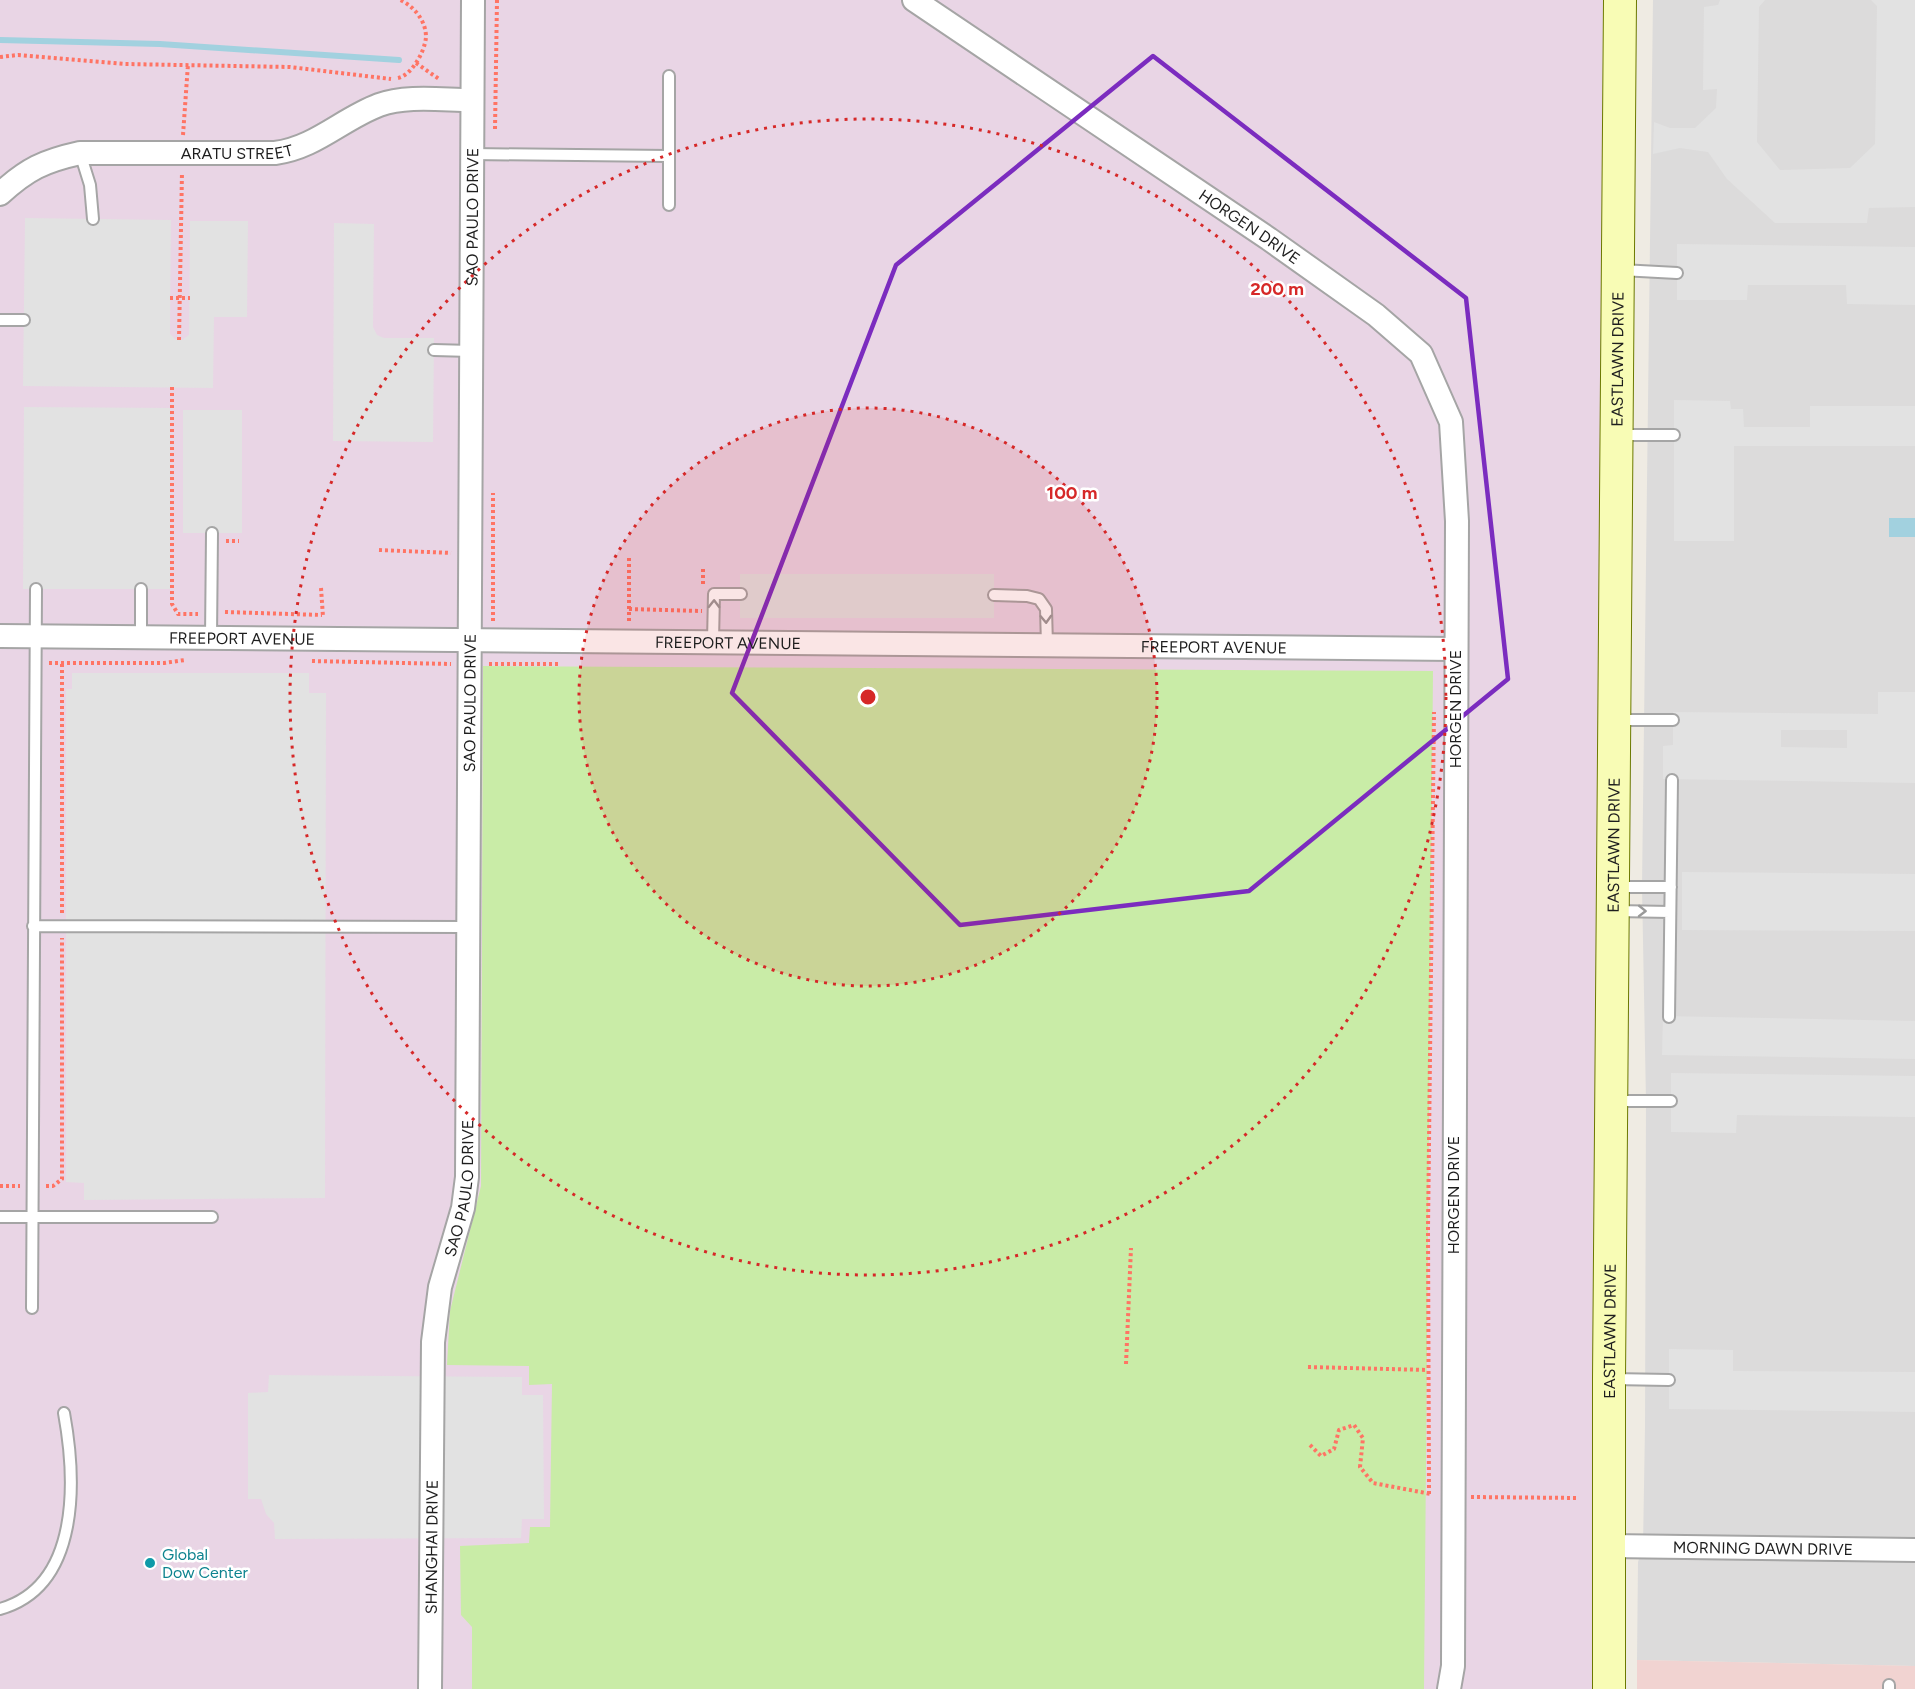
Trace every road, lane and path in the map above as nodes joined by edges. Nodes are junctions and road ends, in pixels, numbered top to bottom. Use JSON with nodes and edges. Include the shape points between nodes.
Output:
{"nodes":[{"id":1,"x":400,"y":0,"type":"edge"},
{"id":2,"x":472,"y":0,"type":"edge"},
{"id":3,"x":914,"y":0,"type":"edge"},
{"id":4,"x":1620,"y":0,"type":"edge"},
{"id":5,"x":0,"y":57,"type":"edge"},
{"id":6,"x":188,"y":63,"type":"junction"},
{"id":7,"x":669,"y":76,"type":"dead end"},
{"id":8,"x":471,"y":100,"type":"junction"},
{"id":9,"x":80,"y":153,"type":"junction"},
{"id":10,"x":182,"y":153,"type":"junction"},
{"id":11,"x":471,"y":154,"type":"junction"},
{"id":12,"x":669,"y":156,"type":"junction"},
{"id":13,"x":0,"y":194,"type":"edge"},
{"id":14,"x":669,"y":205,"type":"dead end"},
{"id":15,"x":93,"y":219,"type":"dead end"},
{"id":16,"x":1618,"y":270,"type":"junction"},
{"id":17,"x":1677,"y":273,"type":"dead end"},
{"id":18,"x":170,"y":298,"type":"dead end"},
{"id":19,"x":180,"y":298,"type":"junction"},
{"id":20,"x":190,"y":298,"type":"dead end"},
{"id":21,"x":0,"y":320,"type":"edge"},
{"id":22,"x":24,"y":320,"type":"dead end"},
{"id":23,"x":180,"y":340,"type":"dead end"},
{"id":24,"x":434,"y":350,"type":"dead end"},
{"id":25,"x":471,"y":351,"type":"junction"},
{"id":26,"x":172,"y":387,"type":"dead end"},
{"id":27,"x":1618,"y":435,"type":"junction"},
{"id":28,"x":1674,"y":435,"type":"dead end"},
{"id":29,"x":212,"y":533,"type":"dead end"},
{"id":30,"x":225,"y":533,"type":"dead end"},
{"id":31,"x":225,"y":540,"type":"junction"},
{"id":32,"x":239,"y":540,"type":"dead end"},
{"id":33,"x":379,"y":550,"type":"dead end"},
{"id":34,"x":225,"y":551,"type":"dead end"},
{"id":35,"x":470,"y":553,"type":"junction"},
{"id":36,"x":629,"y":555,"type":"dead end"},
{"id":37,"x":703,"y":569,"type":"dead end"},
{"id":38,"x":36,"y":589,"type":"dead end"},
{"id":39,"x":141,"y":589,"type":"dead end"},
{"id":40,"x":703,"y":590,"type":"dead end"},
{"id":41,"x":741,"y":594,"type":"dead end"},
{"id":42,"x":994,"y":595,"type":"dead end"},
{"id":43,"x":703,"y":600,"type":"dead end"},
{"id":44,"x":225,"y":603,"type":"dead end"},
{"id":45,"x":629,"y":609,"type":"junction"},
{"id":46,"x":212,"y":614,"type":"junction"},
{"id":47,"x":225,"y":614,"type":"junction"},
{"id":48,"x":322,"y":615,"type":"dead end"},
{"id":49,"x":0,"y":636,"type":"edge"},
{"id":50,"x":36,"y":636,"type":"junction"},
{"id":51,"x":141,"y":637,"type":"junction"},
{"id":52,"x":211,"y":637,"type":"junction"},
{"id":53,"x":470,"y":639,"type":"junction"},
{"id":54,"x":628,"y":640,"type":"junction"},
{"id":55,"x":713,"y":641,"type":"junction"},
{"id":56,"x":1047,"y":645,"type":"junction"},
{"id":57,"x":1455,"y":649,"type":"junction"},
{"id":58,"x":304,"y":658,"type":"dead end"},
{"id":59,"x":196,"y":659,"type":"dead end"},
{"id":60,"x":36,"y":664,"type":"junction"},
{"id":61,"x":470,"y":664,"type":"junction"},
{"id":62,"x":1434,"y":705,"type":"dead end"},
{"id":63,"x":1615,"y":720,"type":"junction"},
{"id":64,"x":1673,"y":720,"type":"dead end"},
{"id":65,"x":1672,"y":780,"type":"dead end"},
{"id":66,"x":1671,"y":887,"type":"junction"},
{"id":67,"x":1613,"y":899,"type":"junction"},
{"id":68,"x":1670,"y":912,"type":"junction"},
{"id":69,"x":33,"y":926,"type":"junction"},
{"id":70,"x":467,"y":927,"type":"junction"},
{"id":71,"x":1669,"y":1017,"type":"dead end"},
{"id":72,"x":1611,"y":1101,"type":"junction"},
{"id":73,"x":1671,"y":1101,"type":"dead end"},
{"id":74,"x":0,"y":1217,"type":"edge"},
{"id":75,"x":31,"y":1217,"type":"junction"},
{"id":76,"x":212,"y":1217,"type":"dead end"},
{"id":77,"x":1131,"y":1248,"type":"dead end"},
{"id":78,"x":32,"y":1308,"type":"dead end"},
{"id":79,"x":1126,"y":1364,"type":"dead end"},
{"id":80,"x":1308,"y":1367,"type":"dead end"},
{"id":81,"x":1428,"y":1370,"type":"junction"},
{"id":82,"x":1609,"y":1379,"type":"junction"},
{"id":83,"x":1669,"y":1380,"type":"dead end"},
{"id":84,"x":431,"y":1403,"type":"joint"},
{"id":85,"x":64,"y":1413,"type":"dead end"},
{"id":86,"x":1310,"y":1445,"type":"dead end"},
{"id":87,"x":1429,"y":1494,"type":"junction"},
{"id":88,"x":1454,"y":1497,"type":"junction"},
{"id":89,"x":1579,"y":1498,"type":"dead end"},
{"id":90,"x":1610,"y":1546,"type":"junction"},
{"id":91,"x":1915,"y":1550,"type":"edge"},
{"id":92,"x":0,"y":1609,"type":"edge"},
{"id":93,"x":430,"y":1689,"type":"edge"},
{"id":94,"x":1449,"y":1689,"type":"edge"},
{"id":95,"x":1609,"y":1689,"type":"edge"}],
"edges":[{"from":1,"to":6,"type":"path","via":[[419,14],[426,37],[416,63],[402,78],[382,80],[290,67]]},
{"from":2,"to":8,"type":"street","name":"SAO PAULO DRIVE"},
{"from":3,"to":57,"type":"street","name":"HORGEN DRIVE","via":[[1269,239],[1376,315],[1421,354],[1451,422],[1457,521]]},
{"from":4,"to":16,"type":"street","name":"EASTLAWN DRIVE"},
{"from":5,"to":6,"type":"path","via":[[18,55],[125,64]]},
{"from":6,"to":10,"type":"path"},
{"from":7,"to":12,"type":"lane"},
{"from":8,"to":10,"type":"street","name":"ARATU STREET","via":[[381,104],[293,151]]},
{"from":8,"to":11,"type":"street","name":"SAO PAULO DRIVE"},
{"from":9,"to":10,"type":"street","name":"ARATU STREET"},
{"from":9,"to":13,"type":"street","name":"ARATU STREET","via":[[51,159],[24,172]]},
{"from":9,"to":15,"type":"lane","via":[[90,185]]},
{"from":10,"to":19,"type":"path"},
{"from":11,"to":12,"type":"lane"},
{"from":11,"to":25,"type":"street","name":"SAO PAULO DRIVE"},
{"from":12,"to":14,"type":"lane"},
{"from":16,"to":17,"type":"lane"},
{"from":16,"to":27,"type":"street","name":"EASTLAWN DRIVE"},
{"from":18,"to":19,"type":"path"},
{"from":19,"to":20,"type":"path"},
{"from":19,"to":23,"type":"path"},
{"from":21,"to":22,"type":"lane"},
{"from":24,"to":25,"type":"lane"},
{"from":25,"to":35,"type":"street","name":"SAO PAULO DRIVE"},
{"from":26,"to":46,"type":"path","via":[[172,604],[178,614]]},
{"from":27,"to":28,"type":"lane"},
{"from":27,"to":63,"type":"street","name":"EASTLAWN DRIVE"},
{"from":29,"to":46,"type":"lane"},
{"from":30,"to":31,"type":"path"},
{"from":31,"to":32,"type":"path"},
{"from":31,"to":34,"type":"path"},
{"from":33,"to":35,"type":"path"},
{"from":35,"to":53,"type":"street","name":"SAO PAULO DRIVE"},
{"from":36,"to":45,"type":"path"},
{"from":37,"to":40,"type":"path"},
{"from":38,"to":50,"type":"lane"},
{"from":39,"to":51,"type":"lane"},
{"from":55,"to":41,"type":"lane","one_way":true,"via":[[714,594]]},
{"from":42,"to":56,"type":"lane","one_way":true,"via":[[1040,599],[1046,609]]},
{"from":43,"to":45,"type":"path","via":[[703,610]]},
{"from":44,"to":47,"type":"path"},
{"from":45,"to":54,"type":"path"},
{"from":46,"to":47,"type":"path"},
{"from":46,"to":52,"type":"lane"},
{"from":47,"to":48,"type":"path"},
{"from":49,"to":50,"type":"street","name":"FREEPORT AVENUE"},
{"from":50,"to":51,"type":"street","name":"FREEPORT AVENUE"},
{"from":50,"to":60,"type":"lane"},
{"from":51,"to":52,"type":"street","name":"FREEPORT AVENUE"},
{"from":52,"to":53,"type":"street","name":"FREEPORT AVENUE"},
{"from":53,"to":54,"type":"street","name":"FREEPORT AVENUE"},
{"from":53,"to":61,"type":"street","name":"SAO PAULO DRIVE"},
{"from":54,"to":55,"type":"street","name":"FREEPORT AVENUE"},
{"from":55,"to":56,"type":"street","name":"FREEPORT AVENUE"},
{"from":56,"to":57,"type":"street","name":"FREEPORT AVENUE"},
{"from":57,"to":88,"type":"street","name":"HORGEN DRIVE"},
{"from":58,"to":61,"type":"path","via":[[319,662]]},
{"from":59,"to":60,"type":"path"},
{"from":60,"to":69,"type":"lane"},
{"from":61,"to":70,"type":"street","name":"SAO PAULO DRIVE"},
{"from":62,"to":81,"type":"path"},
{"from":63,"to":64,"type":"lane"},
{"from":63,"to":67,"type":"street","name":"EASTLAWN DRIVE"},
{"from":65,"to":66,"type":"lane"},
{"from":66,"to":67,"type":"lane"},
{"from":66,"to":68,"type":"lane"},
{"from":67,"to":68,"type":"lane","one_way":true},
{"from":67,"to":72,"type":"street","name":"EASTLAWN DRIVE"},
{"from":68,"to":71,"type":"lane"},
{"from":69,"to":70,"type":"lane"},
{"from":69,"to":75,"type":"lane"},
{"from":70,"to":84,"type":"street","name":"SAO PAULO DRIVE","via":[[467,1177],[463,1209],[440,1287]]},
{"from":72,"to":73,"type":"lane"},
{"from":72,"to":82,"type":"street","name":"EASTLAWN DRIVE"},
{"from":74,"to":75,"type":"lane"},
{"from":75,"to":76,"type":"lane"},
{"from":75,"to":78,"type":"lane"},
{"from":77,"to":79,"type":"path"},
{"from":80,"to":81,"type":"path"},
{"from":81,"to":87,"type":"path"},
{"from":82,"to":83,"type":"lane"},
{"from":82,"to":90,"type":"street","name":"EASTLAWN DRIVE"},
{"from":84,"to":93,"type":"street","name":"SHANGHAI DRIVE"},
{"from":85,"to":92,"type":"lane","via":[[70,1495],[57,1564],[44,1583],[14,1605]]},
{"from":86,"to":87,"type":"path","via":[[1321,1456],[1334,1449],[1339,1430],[1354,1425],[1363,1438],[1360,1467],[1373,1483]]},
{"from":87,"to":88,"type":"path"},
{"from":88,"to":89,"type":"path"},
{"from":88,"to":94,"type":"street","name":"HORGEN DRIVE","via":[[1453,1666]]},
{"from":90,"to":91,"type":"street","name":"MORNING DAWN DRIVE"},
{"from":90,"to":95,"type":"street","name":"EASTLAWN DRIVE"}]}
